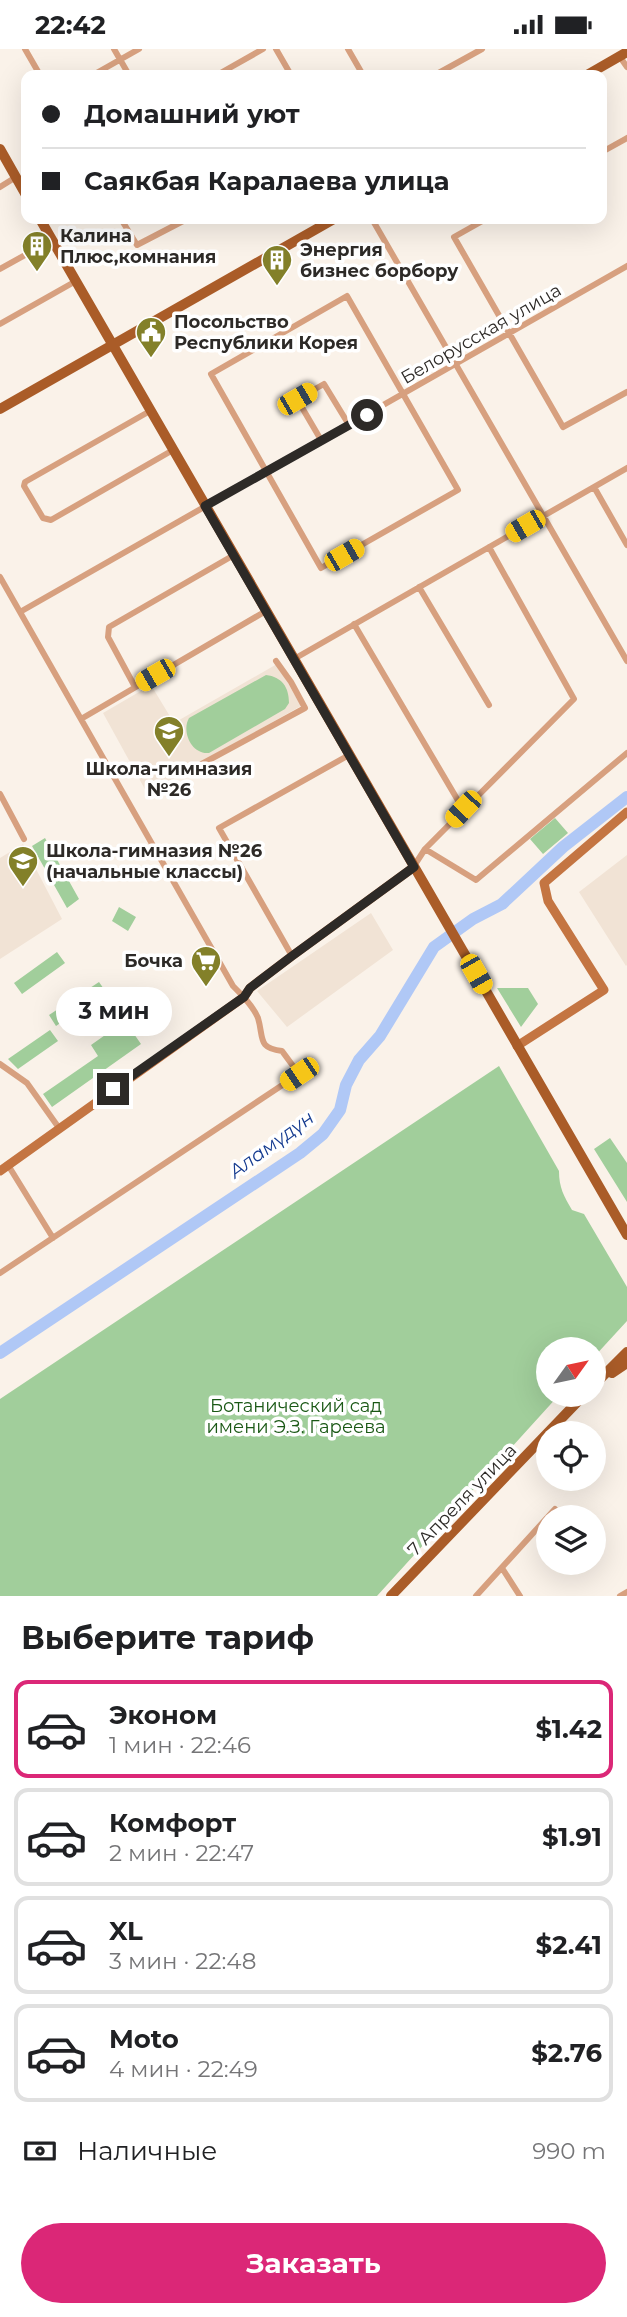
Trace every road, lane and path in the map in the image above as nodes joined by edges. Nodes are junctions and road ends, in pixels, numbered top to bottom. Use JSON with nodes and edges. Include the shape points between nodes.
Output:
{"nodes":[{"id":1,"x":24,"y":49,"type":"edge"},
{"id":2,"x":114,"y":49,"type":"edge"},
{"id":3,"x":139,"y":49,"type":"edge"},
{"id":4,"x":263,"y":49,"type":"edge"},
{"id":5,"x":276,"y":49,"type":"edge"},
{"id":6,"x":348,"y":49,"type":"edge"},
{"id":7,"x":482,"y":49,"type":"edge"},
{"id":8,"x":623,"y":54,"type":"edge"},
{"id":9,"x":120,"y":59,"type":"junction"},
{"id":10,"x":627,"y":67,"type":"edge"},
{"id":11,"x":37,"y":70,"type":"edge"},
{"id":12,"x":101,"y":70,"type":"edge"},
{"id":13,"x":126,"y":70,"type":"edge"},
{"id":14,"x":227,"y":70,"type":"edge"},
{"id":15,"x":287,"y":70,"type":"edge"},
{"id":16,"x":360,"y":70,"type":"edge"},
{"id":17,"x":444,"y":70,"type":"edge"},
{"id":18,"x":596,"y":70,"type":"edge"},
{"id":19,"x":627,"y":138,"type":"edge"},
{"id":20,"x":0,"y":149,"type":"edge"},
{"id":21,"x":607,"y":149,"type":"edge"},
{"id":22,"x":21,"y":183,"type":"edge"},
{"id":23,"x":21,"y":186,"type":"edge"},
{"id":24,"x":0,"y":187,"type":"edge"},
{"id":25,"x":43,"y":224,"type":"edge"},
{"id":26,"x":124,"y":224,"type":"edge"},
{"id":27,"x":177,"y":224,"type":"edge"},
{"id":28,"x":325,"y":224,"type":"edge"},
{"id":29,"x":375,"y":224,"type":"edge"},
{"id":30,"x":477,"y":224,"type":"edge"},
{"id":31,"x":52,"y":240,"type":"junction"},
{"id":32,"x":627,"y":266,"type":"edge"},
{"id":33,"x":0,"y":269,"type":"edge"},
{"id":34,"x":76,"y":281,"type":"junction"},
{"id":35,"x":0,"y":324,"type":"edge"},
{"id":36,"x":508,"y":332,"type":"junction"},
{"id":37,"x":113,"y":345,"type":"junction"},
{"id":38,"x":455,"y":362,"type":"junction"},
{"id":39,"x":627,"y":392,"type":"edge"},
{"id":40,"x":404,"y":395,"type":"junction"},
{"id":41,"x":0,"y":409,"type":"edge"},
{"id":42,"x":150,"y":411,"type":"junction"},
{"id":43,"x":349,"y":425,"type":"junction"},
{"id":44,"x":321,"y":440,"type":"junction"},
{"id":45,"x":173,"y":450,"type":"junction"},
{"id":46,"x":627,"y":468,"type":"edge"},
{"id":47,"x":266,"y":471,"type":"junction"},
{"id":48,"x":594,"y":487,"type":"junction"},
{"id":49,"x":205,"y":506,"type":"junction"},
{"id":50,"x":543,"y":516,"type":"junction"},
{"id":51,"x":627,"y":545,"type":"edge"},
{"id":52,"x":489,"y":547,"type":"junction"},
{"id":53,"x":234,"y":555,"type":"junction"},
{"id":54,"x":0,"y":577,"type":"edge"},
{"id":55,"x":419,"y":587,"type":"junction"},
{"id":56,"x":266,"y":611,"type":"junction"},
{"id":57,"x":20,"y":612,"type":"junction"},
{"id":58,"x":354,"y":624,"type":"junction"},
{"id":59,"x":294,"y":659,"type":"junction"},
{"id":60,"x":276,"y":661,"type":"dead end"},
{"id":61,"x":627,"y":661,"type":"edge"},
{"id":62,"x":135,"y":687,"type":"junction"},
{"id":63,"x":489,"y":705,"type":"dead end"},
{"id":64,"x":81,"y":719,"type":"junction"},
{"id":65,"x":627,"y":753,"type":"edge"},
{"id":66,"x":349,"y":755,"type":"junction"},
{"id":67,"x":198,"y":766,"type":"dead end"},
{"id":68,"x":0,"y":794,"type":"edge"},
{"id":69,"x":463,"y":809,"type":"junction"},
{"id":70,"x":627,"y":812,"type":"edge"},
{"id":71,"x":24,"y":839,"type":"dead end"},
{"id":72,"x":425,"y":849,"type":"junction"},
{"id":73,"x":414,"y":867,"type":"junction"},
{"id":74,"x":292,"y":956,"type":"junction"},
{"id":75,"x":244,"y":997,"type":"junction"},
{"id":76,"x":517,"y":1046,"type":"junction"},
{"id":77,"x":0,"y":1064,"type":"edge"},
{"id":78,"x":59,"y":1128,"type":"junction"},
{"id":79,"x":4,"y":1168,"type":"edge"},
{"id":80,"x":627,"y":1235,"type":"edge"},
{"id":81,"x":53,"y":1238,"type":"junction"},
{"id":82,"x":0,"y":1273,"type":"edge"},
{"id":83,"x":627,"y":1352,"type":"edge"},
{"id":84,"x":627,"y":1363,"type":"edge"},
{"id":85,"x":606,"y":1374,"type":"edge"},
{"id":86,"x":606,"y":1377,"type":"edge"},
{"id":87,"x":572,"y":1407,"type":"edge"},
{"id":88,"x":536,"y":1530,"type":"edge"},
{"id":89,"x":502,"y":1568,"type":"junction"},
{"id":90,"x":627,"y":1592,"type":"edge"},
{"id":91,"x":391,"y":1596,"type":"edge"},
{"id":92,"x":476,"y":1596,"type":"edge"},
{"id":93,"x":520,"y":1596,"type":"edge"},
{"id":94,"x":620,"y":1596,"type":"edge"}],
"edges":[{"from":1,"to":11,"type":"street"},
{"from":2,"to":9,"type":"street"},
{"from":3,"to":9,"type":"street"},
{"from":4,"to":14,"type":"street"},
{"from":5,"to":15,"type":"street"},
{"from":6,"to":16,"type":"street"},
{"from":7,"to":17,"type":"street"},
{"from":8,"to":10,"type":"street"},
{"from":8,"to":18,"type":"main road"},
{"from":9,"to":12,"type":"street"},
{"from":9,"to":13,"type":"street"},
{"from":19,"to":21,"type":"street"},
{"from":20,"to":22,"type":"main road"},
{"from":23,"to":24,"type":"street"},
{"from":25,"to":31,"type":"main road"},
{"from":26,"to":27,"type":"street","via":[[137,245]]},
{"from":28,"to":37,"type":"main road"},
{"from":29,"to":38,"type":"street"},
{"from":30,"to":36,"type":"street","via":[[454,237]]},
{"from":31,"to":33,"type":"street"},
{"from":31,"to":34,"type":"main road"},
{"from":32,"to":36,"type":"street","name":"Белорусская улица"},
{"from":34,"to":35,"type":"street"},
{"from":34,"to":37,"type":"main road"},
{"from":36,"to":38,"type":"street","name":"Белорусская улица"},
{"from":36,"to":39,"type":"street","via":[[563,427]]},
{"from":37,"to":41,"type":"main road"},
{"from":37,"to":42,"type":"main road"},
{"from":38,"to":40,"type":"street","name":"Белорусская улица"},
{"from":38,"to":50,"type":"street"},
{"from":40,"to":43,"type":"street","name":"Белорусская улица"},
{"from":40,"to":47,"type":"street","via":[[458,490],[321,568]]},
{"from":40,"to":47,"type":"street","via":[[347,296],[211,374]]},
{"from":42,"to":45,"type":"main road"},
{"from":42,"to":45,"type":"street","via":[[24,486],[43,518],[51,520]]},
{"from":43,"to":44,"type":"street","name":"Белорусская улица"},
{"from":43,"to":44,"type":"street","via":[[324,384],[297,399]]},
{"from":44,"to":47,"type":"street","name":"Белорусская улица"},
{"from":45,"to":49,"type":"main road"},
{"from":46,"to":48,"type":"street"},
{"from":47,"to":49,"type":"street","name":"Белорусская улица"},
{"from":48,"to":50,"type":"street"},
{"from":48,"to":51,"type":"street"},
{"from":49,"to":53,"type":"main road"},
{"from":49,"to":57,"type":"street","name":"Белорусская улица"},
{"from":50,"to":52,"type":"street"},
{"from":50,"to":61,"type":"street"},
{"from":52,"to":55,"type":"street"},
{"from":52,"to":69,"type":"street","via":[[574,699]]},
{"from":53,"to":56,"type":"main road"},
{"from":53,"to":62,"type":"street","via":[[109,627],[108,637]]},
{"from":54,"to":57,"type":"street"},
{"from":55,"to":58,"type":"street"},
{"from":55,"to":63,"type":"street"},
{"from":56,"to":59,"type":"main road"},
{"from":56,"to":62,"type":"street"},
{"from":57,"to":64,"type":"street"},
{"from":58,"to":59,"type":"street"},
{"from":58,"to":69,"type":"street"},
{"from":59,"to":66,"type":"main road"},
{"from":60,"to":67,"type":"street","via":[[305,708]]},
{"from":62,"to":64,"type":"street"},
{"from":64,"to":75,"type":"street","via":[[233,986]]},
{"from":65,"to":72,"type":"street","via":[[476,880]]},
{"from":66,"to":73,"type":"main road"},
{"from":66,"to":74,"type":"street","via":[[219,828]]},
{"from":68,"to":71,"type":"street"},
{"from":69,"to":72,"type":"street"},
{"from":70,"to":76,"type":"main road","via":[[544,883],[548,901],[604,990]]},
{"from":72,"to":73,"type":"street"},
{"from":73,"to":74,"type":"main road"},
{"from":73,"to":76,"type":"main road"},
{"from":74,"to":75,"type":"main road"},
{"from":75,"to":78,"type":"main road"},
{"from":75,"to":81,"type":"street","via":[[257,1018],[264,1045],[282,1051],[299,1074]]},
{"from":76,"to":80,"type":"main road"},
{"from":77,"to":78,"type":"street","via":[[27,1083]]},
{"from":78,"to":79,"type":"main road"},
{"from":79,"to":81,"type":"street"},
{"from":81,"to":82,"type":"street"},
{"from":83,"to":85,"type":"main road"},
{"from":84,"to":86,"type":"main road"},
{"from":87,"to":91,"type":"main road","name":"7 Апреля улица"},
{"from":88,"to":89,"type":"street"},
{"from":89,"to":92,"type":"street"},
{"from":89,"to":93,"type":"street"},
{"from":90,"to":94,"type":"street"}]}
